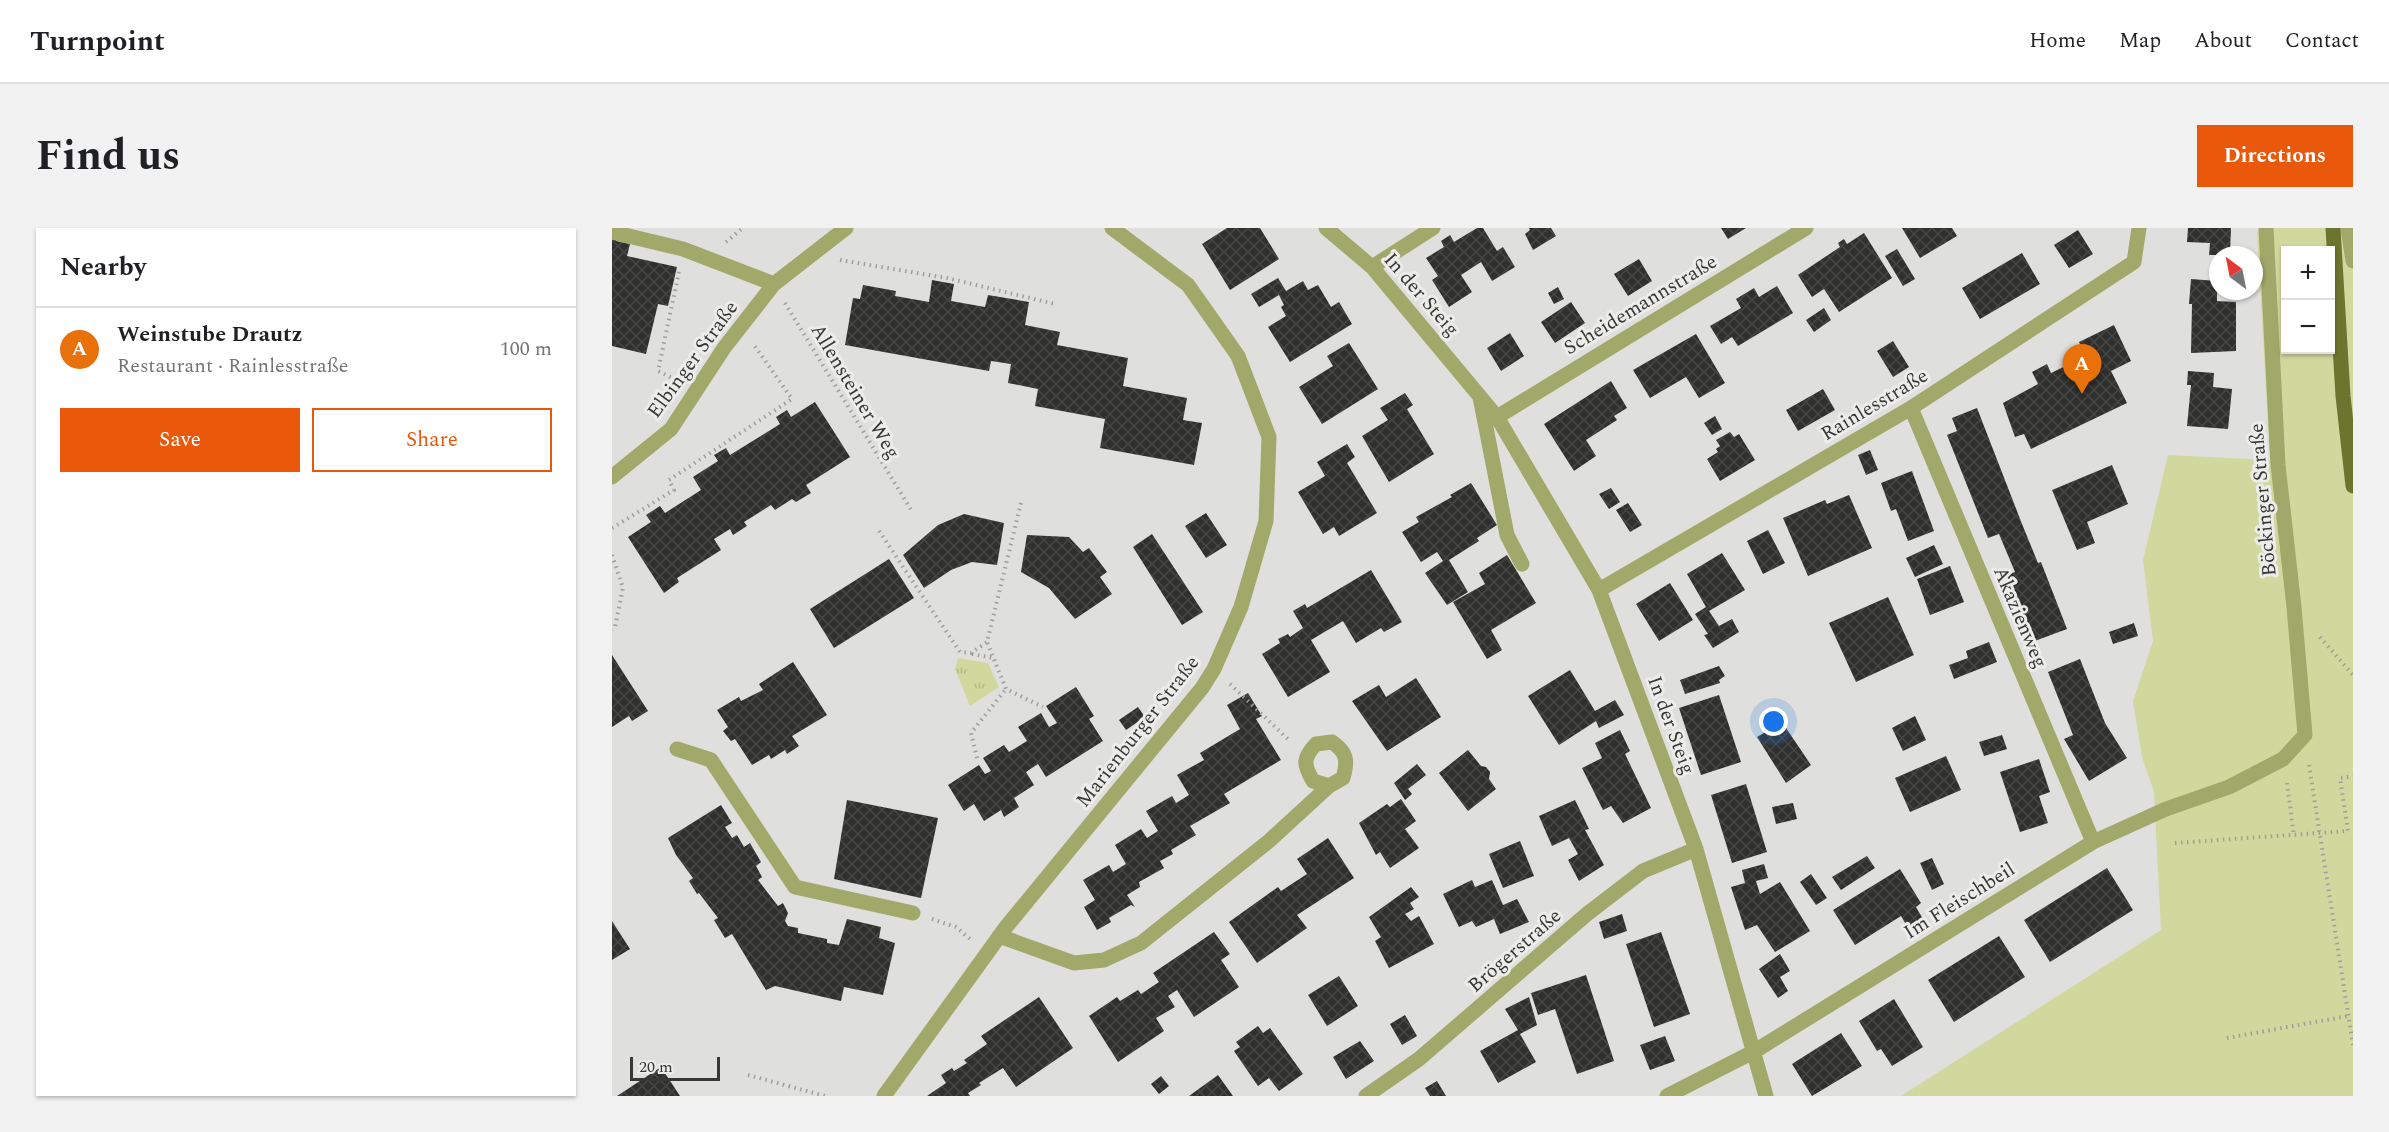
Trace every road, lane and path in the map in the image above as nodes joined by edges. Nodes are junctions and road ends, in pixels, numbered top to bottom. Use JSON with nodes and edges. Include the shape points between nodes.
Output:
{"nodes":[{"id":1,"x":846,"y":228,"type":"edge"},
{"id":2,"x":1112,"y":228,"type":"edge"},
{"id":3,"x":1326,"y":228,"type":"edge"},
{"id":4,"x":1433,"y":228,"type":"edge"},
{"id":5,"x":1806,"y":228,"type":"edge"},
{"id":6,"x":2139,"y":228,"type":"edge"},
{"id":7,"x":2266,"y":228,"type":"edge"},
{"id":8,"x":2333,"y":228,"type":"edge"},
{"id":9,"x":2348,"y":228,"type":"edge"},
{"id":10,"x":612,"y":232,"type":"edge"},
{"id":11,"x":683,"y":249,"type":"junction"},
{"id":12,"x":810,"y":256,"type":"junction"},
{"id":13,"x":2353,"y":261,"type":"edge"},
{"id":14,"x":1372,"y":267,"type":"junction"},
{"id":15,"x":774,"y":284,"type":"junction"},
{"id":16,"x":1055,"y":304,"type":"dead end"},
{"id":17,"x":741,"y":326,"type":"junction"},
{"id":18,"x":696,"y":391,"type":"junction"},
{"id":19,"x":1479,"y":394,"type":"junction"},
{"id":20,"x":1911,"y":408,"type":"junction"},
{"id":21,"x":1497,"y":417,"type":"junction"},
{"id":22,"x":612,"y":477,"type":"edge"},
{"id":23,"x":2353,"y":486,"type":"edge"},
{"id":24,"x":1022,"y":502,"type":"dead end"},
{"id":25,"x":913,"y":513,"type":"dead end"},
{"id":26,"x":612,"y":528,"type":"edge"},
{"id":27,"x":879,"y":531,"type":"dead end"},
{"id":28,"x":612,"y":555,"type":"edge"},
{"id":29,"x":1522,"y":564,"type":"dead end"},
{"id":30,"x":1599,"y":590,"type":"junction"},
{"id":31,"x":2294,"y":607,"type":"junction"},
{"id":32,"x":612,"y":629,"type":"edge"},
{"id":33,"x":987,"y":642,"type":"junction"},
{"id":34,"x":971,"y":653,"type":"junction"},
{"id":35,"x":993,"y":658,"type":"junction"},
{"id":36,"x":1214,"y":669,"type":"junction"},
{"id":37,"x":2353,"y":675,"type":"edge"},
{"id":38,"x":1006,"y":689,"type":"junction"},
{"id":39,"x":1043,"y":707,"type":"dead end"},
{"id":40,"x":2305,"y":735,"type":"junction"},
{"id":41,"x":677,"y":750,"type":"dead end"},
{"id":42,"x":1305,"y":756,"type":"junction"},
{"id":43,"x":976,"y":758,"type":"dead end"},
{"id":44,"x":2283,"y":759,"type":"junction"},
{"id":45,"x":2353,"y":776,"type":"edge"},
{"id":46,"x":1329,"y":786,"type":"junction"},
{"id":47,"x":2319,"y":835,"type":"junction"},
{"id":48,"x":2294,"y":836,"type":"junction"},
{"id":49,"x":2093,"y":842,"type":"junction"},
{"id":50,"x":2175,"y":843,"type":"dead end"},
{"id":51,"x":1696,"y":849,"type":"junction"},
{"id":52,"x":913,"y":913,"type":"joint"},
{"id":53,"x":999,"y":936,"type":"junction"},
{"id":54,"x":986,"y":953,"type":"junction"},
{"id":55,"x":2348,"y":1016,"type":"junction"},
{"id":56,"x":2227,"y":1038,"type":"dead end"},
{"id":57,"x":2353,"y":1046,"type":"edge"},
{"id":58,"x":1755,"y":1050,"type":"junction"},
{"id":59,"x":748,"y":1075,"type":"dead end"},
{"id":60,"x":825,"y":1096,"type":"edge"},
{"id":61,"x":884,"y":1096,"type":"edge"},
{"id":62,"x":1366,"y":1096,"type":"edge"},
{"id":63,"x":1667,"y":1096,"type":"edge"},
{"id":64,"x":1766,"y":1096,"type":"edge"}],
"edges":[{"from":1,"to":12,"type":"street","name":"Elbinger Straße"},
{"from":2,"to":36,"type":"street","name":"Marienburger Straße","via":[[1188,285],[1238,356],[1269,436],[1266,521],[1241,607]]},
{"from":3,"to":14,"type":"street","name":"In der Steig"},
{"from":4,"to":14,"type":"street"},
{"from":5,"to":21,"type":"street","name":"Scheidemannstraße"},
{"from":6,"to":20,"type":"street","name":"Rainlesstraße","via":[[2134,262]]},
{"from":7,"to":31,"type":"street","name":"Böckinger Straße","via":[[2278,465]]},
{"from":8,"to":23,"type":"main road","via":[[2343,396]]},
{"from":9,"to":13,"type":"street"},
{"from":10,"to":11,"type":"street","name":"Elbinger Straße"},
{"from":11,"to":15,"type":"street","name":"Elbinger Straße"},
{"from":11,"to":18,"type":"path","via":[[658,371]]},
{"from":12,"to":15,"type":"street","name":"Elbinger Straße"},
{"from":12,"to":16,"type":"path","via":[[947,278]]},
{"from":14,"to":19,"type":"street","name":"In der Steig"},
{"from":15,"to":17,"type":"street","name":"Elbinger Straße"},
{"from":15,"to":25,"type":"path","name":"Allensteiner Weg"},
{"from":17,"to":18,"type":"street","name":"Elbinger Straße"},
{"from":17,"to":26,"type":"path","via":[[792,399],[669,480],[674,490]]},
{"from":18,"to":22,"type":"street","name":"Elbinger Straße","via":[[671,429]]},
{"from":19,"to":21,"type":"street","name":"In der Steig"},
{"from":19,"to":29,"type":"street","name":"In der Steig","via":[[1507,535]]},
{"from":20,"to":30,"type":"street","name":"Rainlesstraße"},
{"from":20,"to":49,"type":"street","name":"Akazienweg"},
{"from":21,"to":30,"type":"street","name":"In der Steig"},
{"from":24,"to":33,"type":"path"},
{"from":27,"to":34,"type":"path","via":[[960,651]]},
{"from":28,"to":32,"type":"path","via":[[623,588]]},
{"from":30,"to":51,"type":"street","name":"In der Steig"},
{"from":31,"to":37,"type":"path"},
{"from":31,"to":40,"type":"street","name":"Böckinger Straße"},
{"from":33,"to":34,"type":"path"},
{"from":33,"to":35,"type":"path"},
{"from":34,"to":35,"type":"path"},
{"from":35,"to":38,"type":"path"},
{"from":36,"to":42,"type":"path"},
{"from":36,"to":53,"type":"street","name":"Marienburger Straße"},
{"from":38,"to":39,"type":"path"},
{"from":38,"to":43,"type":"path","via":[[971,733]]},
{"from":40,"to":44,"type":"street"},
{"from":40,"to":47,"type":"path"},
{"from":41,"to":52,"type":"street","via":[[711,760],[795,887]]},
{"from":42,"to":46,"type":"street","via":[[1304,766],[1312,781]]},
{"from":42,"to":46,"type":"street","via":[[1316,744],[1332,742],[1343,749],[1347,764],[1343,778]]},
{"from":44,"to":48,"type":"path"},
{"from":44,"to":49,"type":"street","name":"Im Fleischbeil","via":[[2229,787],[2166,809]]},
{"from":45,"to":47,"type":"path","via":[[2340,778],[2348,831]]},
{"from":46,"to":53,"type":"street","via":[[1269,841],[1141,943],[1104,960],[1074,963]]},
{"from":47,"to":48,"type":"path"},
{"from":47,"to":55,"type":"path"},
{"from":48,"to":50,"type":"path"},
{"from":49,"to":58,"type":"street","name":"Im Fleischbeil"},
{"from":51,"to":58,"type":"street","name":"In der Steig"},
{"from":51,"to":62,"type":"street","name":"Brögerstraße","via":[[1643,872],[1587,914],[1419,1059]]},
{"from":52,"to":54,"type":"path","via":[[956,927]]},
{"from":53,"to":54,"type":"street","name":"Marienburger Straße"},
{"from":54,"to":61,"type":"street","name":"Marienburger Straße"},
{"from":55,"to":56,"type":"path"},
{"from":55,"to":57,"type":"path"},
{"from":58,"to":63,"type":"street","name":"Im Fleischbeil"},
{"from":58,"to":64,"type":"street","name":"In der Steig"},
{"from":59,"to":60,"type":"path"}]}
